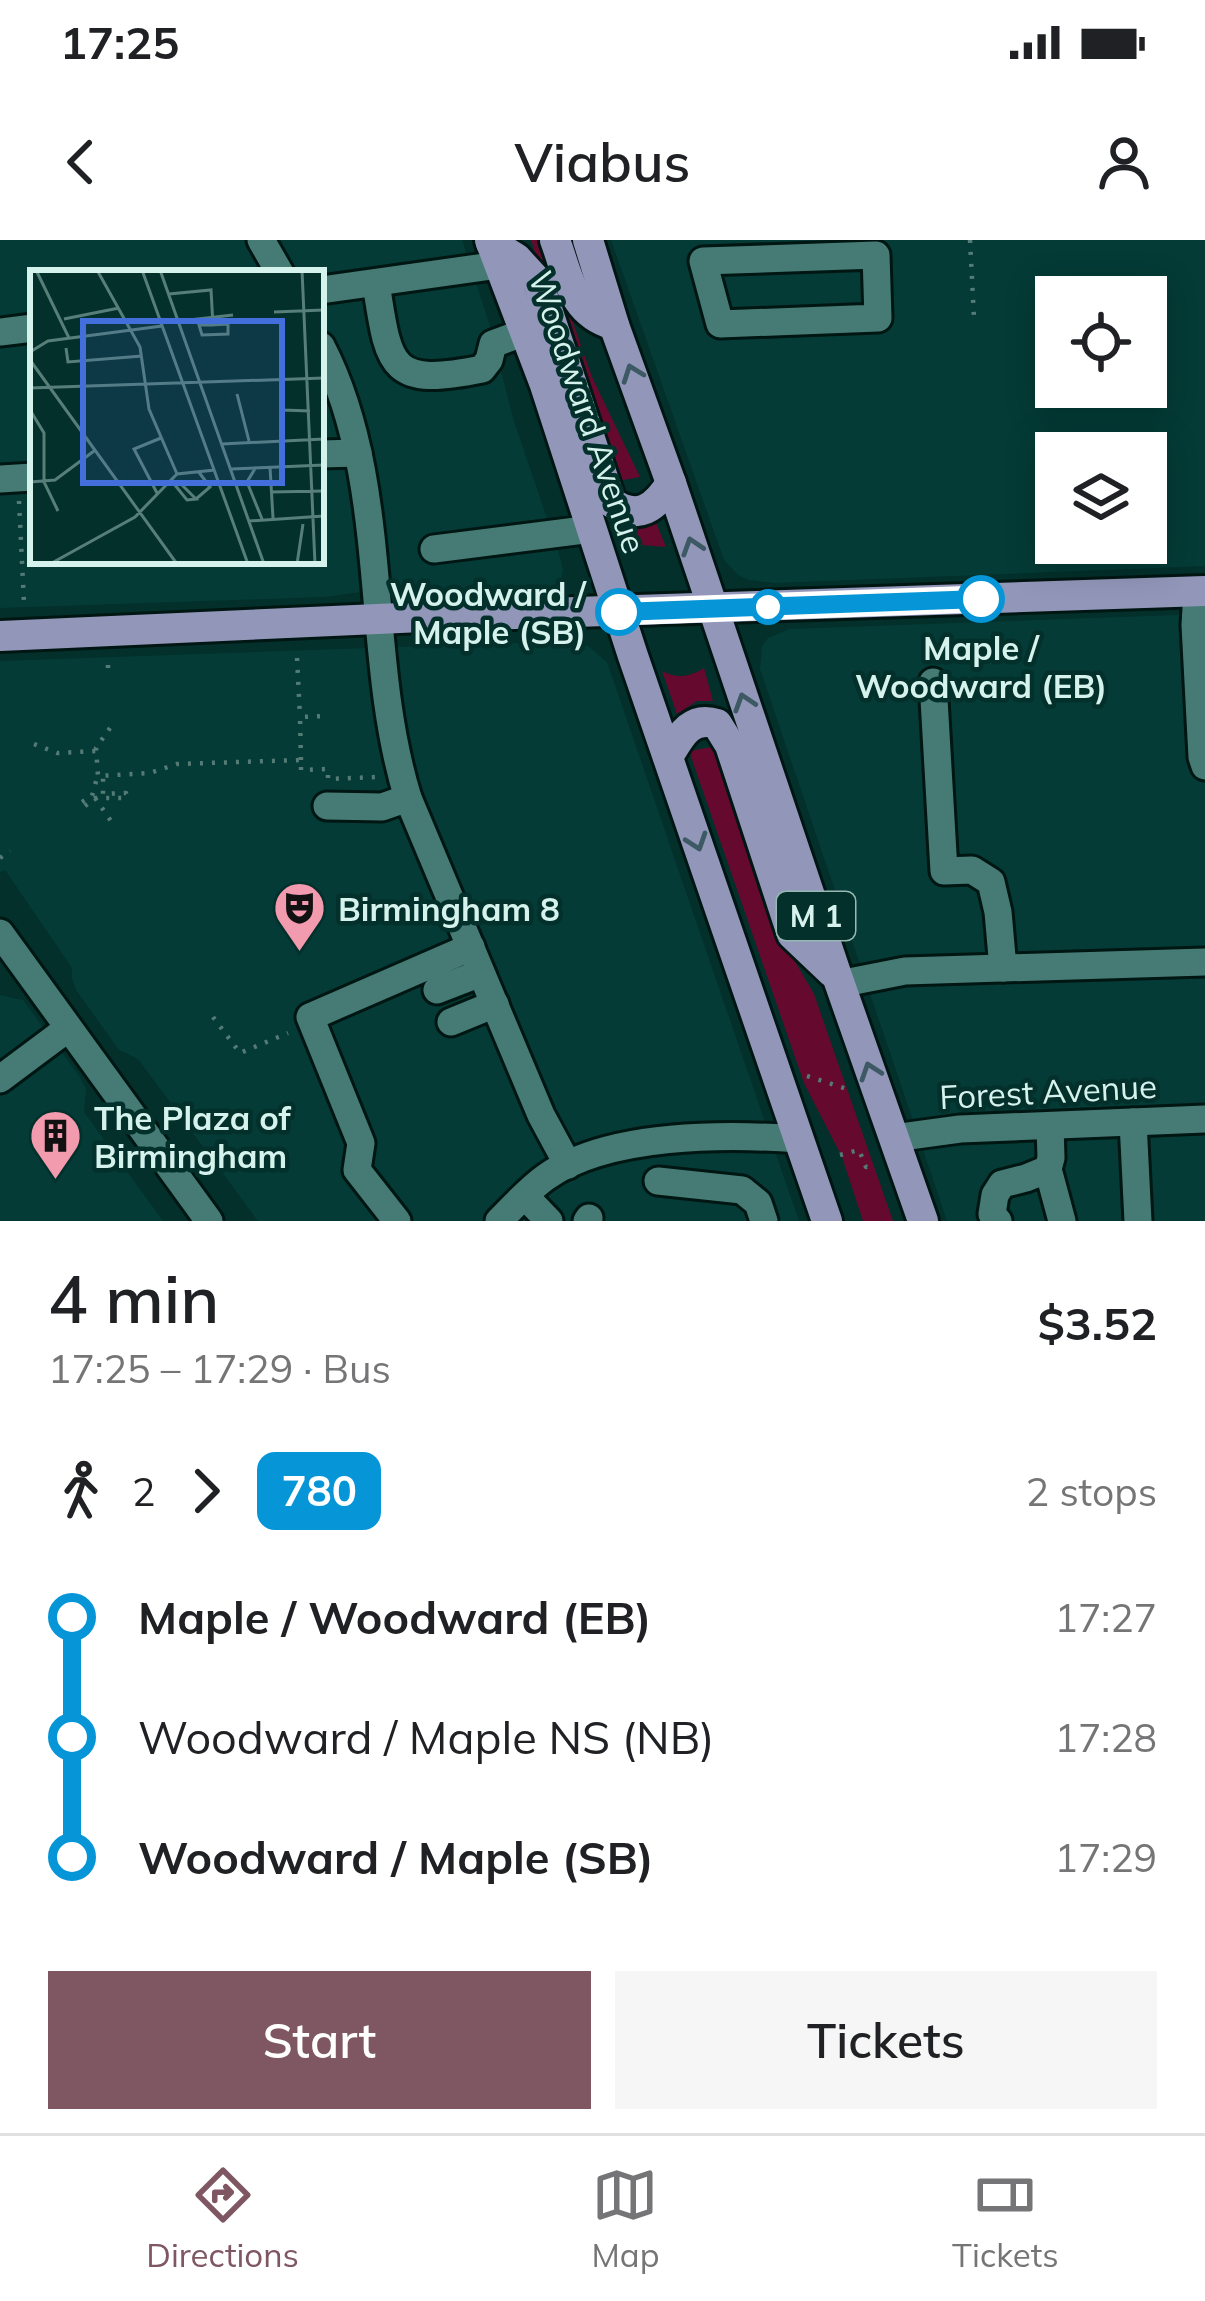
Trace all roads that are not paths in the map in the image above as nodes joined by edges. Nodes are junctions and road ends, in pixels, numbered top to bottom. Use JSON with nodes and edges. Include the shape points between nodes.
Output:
{"nodes":[{"id":1,"x":261,"y":240,"type":"edge"},
{"id":2,"x":555,"y":240,"type":"edge"},
{"id":3,"x":588,"y":240,"type":"edge"},
{"id":4,"x":493,"y":249,"type":"edge"},
{"id":5,"x":785,"y":250,"type":"edge"},
{"id":6,"x":278,"y":270,"type":"edge"},
{"id":7,"x":376,"y":283,"type":"junction"},
{"id":8,"x":324,"y":290,"type":"edge"},
{"id":9,"x":614,"y":325,"type":"junction"},
{"id":10,"x":30,"y":328,"type":"edge"},
{"id":11,"x":0,"y":332,"type":"edge"},
{"id":12,"x":525,"y":332,"type":"junction"},
{"id":13,"x":325,"y":363,"type":"edge"},
{"id":14,"x":358,"y":453,"type":"junction"},
{"id":15,"x":324,"y":454,"type":"edge"},
{"id":16,"x":671,"y":483,"type":"junction"},
{"id":17,"x":592,"y":529,"type":"junction"},
{"id":18,"x":434,"y":549,"type":"dead end"},
{"id":19,"x":1201,"y":591,"type":"edge"},
{"id":20,"x":713,"y":609,"type":"junction"},
{"id":21,"x":619,"y":612,"type":"junction"},
{"id":22,"x":380,"y":621,"type":"junction"},
{"id":23,"x":0,"y":636,"type":"edge"},
{"id":24,"x":933,"y":682,"type":"dead end"},
{"id":25,"x":668,"y":757,"type":"junction"},
{"id":26,"x":1205,"y":766,"type":"edge"},
{"id":27,"x":395,"y":803,"type":"junction"},
{"id":28,"x":327,"y":815,"type":"dead end"},
{"id":29,"x":0,"y":933,"type":"edge"},
{"id":30,"x":1205,"y":962,"type":"edge"},
{"id":31,"x":1003,"y":968,"type":"junction"},
{"id":32,"x":484,"y":978,"type":"junction"},
{"id":33,"x":838,"y":980,"type":"junction"},
{"id":34,"x":444,"y":1006,"type":"dead end"},
{"id":35,"x":67,"y":1029,"type":"junction"},
{"id":36,"x":0,"y":1079,"type":"edge"},
{"id":37,"x":1205,"y":1119,"type":"edge"},
{"id":38,"x":1133,"y":1122,"type":"junction"},
{"id":39,"x":1050,"y":1126,"type":"junction"},
{"id":40,"x":688,"y":1138,"type":"junction"},
{"id":41,"x":894,"y":1138,"type":"junction"},
{"id":42,"x":802,"y":1148,"type":"junction"},
{"id":43,"x":568,"y":1165,"type":"junction"},
{"id":44,"x":1048,"y":1169,"type":"junction"},
{"id":45,"x":658,"y":1181,"type":"dead end"},
{"id":46,"x":723,"y":1186,"type":"junction"},
{"id":47,"x":525,"y":1196,"type":"junction"},
{"id":48,"x":992,"y":1219,"type":"edge"},
{"id":49,"x":209,"y":1221,"type":"edge"},
{"id":50,"x":398,"y":1221,"type":"edge"},
{"id":51,"x":499,"y":1221,"type":"edge"},
{"id":52,"x":549,"y":1221,"type":"edge"},
{"id":53,"x":764,"y":1221,"type":"edge"},
{"id":54,"x":827,"y":1221,"type":"edge"},
{"id":55,"x":850,"y":1221,"type":"edge"},
{"id":56,"x":923,"y":1221,"type":"edge"},
{"id":57,"x":1062,"y":1221,"type":"edge"},
{"id":58,"x":1138,"y":1221,"type":"edge"}],
"edges":[{"from":1,"to":6,"type":"street"},
{"from":2,"to":9,"type":"main road","via":[[580,305]]},
{"from":3,"to":9,"type":"main road","name":"Woodward Avenue","number":"M 1"},
{"from":4,"to":7,"type":"street"},
{"from":4,"to":12,"type":"main road","name":"Woodward Avenue","number":"M 1"},
{"from":4,"to":16,"type":"main road","via":[[516,258],[538,282],[611,502],[641,510],[659,502]]},
{"from":5,"to":5,"type":"street","via":[[876,254],[878,318],[720,324],[703,261]]},
{"from":7,"to":8,"type":"street"},
{"from":7,"to":12,"type":"street","via":[[387,344],[409,374],[482,368],[493,344]]},
{"from":16,"to":9,"type":"main road","name":"Woodward Avenue","number":"M 1","one_way":true},
{"from":10,"to":11,"type":"street"},
{"from":12,"to":17,"type":"main road","name":"Woodward Avenue","number":"M 1"},
{"from":13,"to":14,"type":"street","via":[[344,395]]},
{"from":14,"to":15,"type":"street"},
{"from":14,"to":22,"type":"street"},
{"from":20,"to":16,"type":"main road","number":"M 1","one_way":true},
{"from":17,"to":18,"type":"street"},
{"from":17,"to":21,"type":"main road","name":"Woodward Avenue","number":"M 1"},
{"from":19,"to":20,"type":"main road"},
{"from":19,"to":26,"type":"street","via":[[1195,625]]},
{"from":20,"to":21,"type":"main road"},
{"from":33,"to":20,"type":"main road","number":"M 1","one_way":true},
{"from":21,"to":22,"type":"main road"},
{"from":21,"to":25,"type":"main road","name":"Woodward Avenue","number":"M 1"},
{"from":22,"to":23,"type":"main road"},
{"from":22,"to":27,"type":"street","via":[[399,770]]},
{"from":24,"to":31,"type":"street","via":[[944,871],[972,870],[991,881]]},
{"from":25,"to":33,"type":"main road","via":[[693,724],[717,724],[792,934]]},
{"from":25,"to":42,"type":"main road","name":"Woodward Avenue","number":"M 1","one_way":true},
{"from":27,"to":28,"type":"street"},
{"from":27,"to":32,"type":"street"},
{"from":29,"to":35,"type":"street"},
{"from":30,"to":31,"type":"street"},
{"from":31,"to":33,"type":"street"},
{"from":32,"to":34,"type":"street"},
{"from":32,"to":43,"type":"street"},
{"from":32,"to":50,"type":"street","via":[[310,1016],[361,1143],[357,1171]]},
{"from":41,"to":33,"type":"main road","number":"M 1","one_way":true},
{"from":35,"to":36,"type":"street"},
{"from":35,"to":49,"type":"street"},
{"from":37,"to":38,"type":"street","name":"Forest Avenue"},
{"from":38,"to":39,"type":"street","name":"Forest Avenue"},
{"from":38,"to":58,"type":"street"},
{"from":39,"to":41,"type":"street","name":"Forest Avenue"},
{"from":39,"to":44,"type":"street"},
{"from":40,"to":42,"type":"street","via":[[742,1135]]},
{"from":40,"to":43,"type":"street"},
{"from":40,"to":46,"type":"street"},
{"from":41,"to":56,"type":"main road","number":"M 1"},
{"from":42,"to":54,"type":"main road","name":"Woodward Avenue","number":"M 1"},
{"from":42,"to":55,"type":"main road"},
{"from":43,"to":47,"type":"street"},
{"from":44,"to":48,"type":"street","via":[[1002,1184]]},
{"from":44,"to":57,"type":"street"},
{"from":45,"to":46,"type":"street"},
{"from":46,"to":53,"type":"street","via":[[758,1203]]},
{"from":47,"to":51,"type":"street"},
{"from":47,"to":52,"type":"street"}]}
